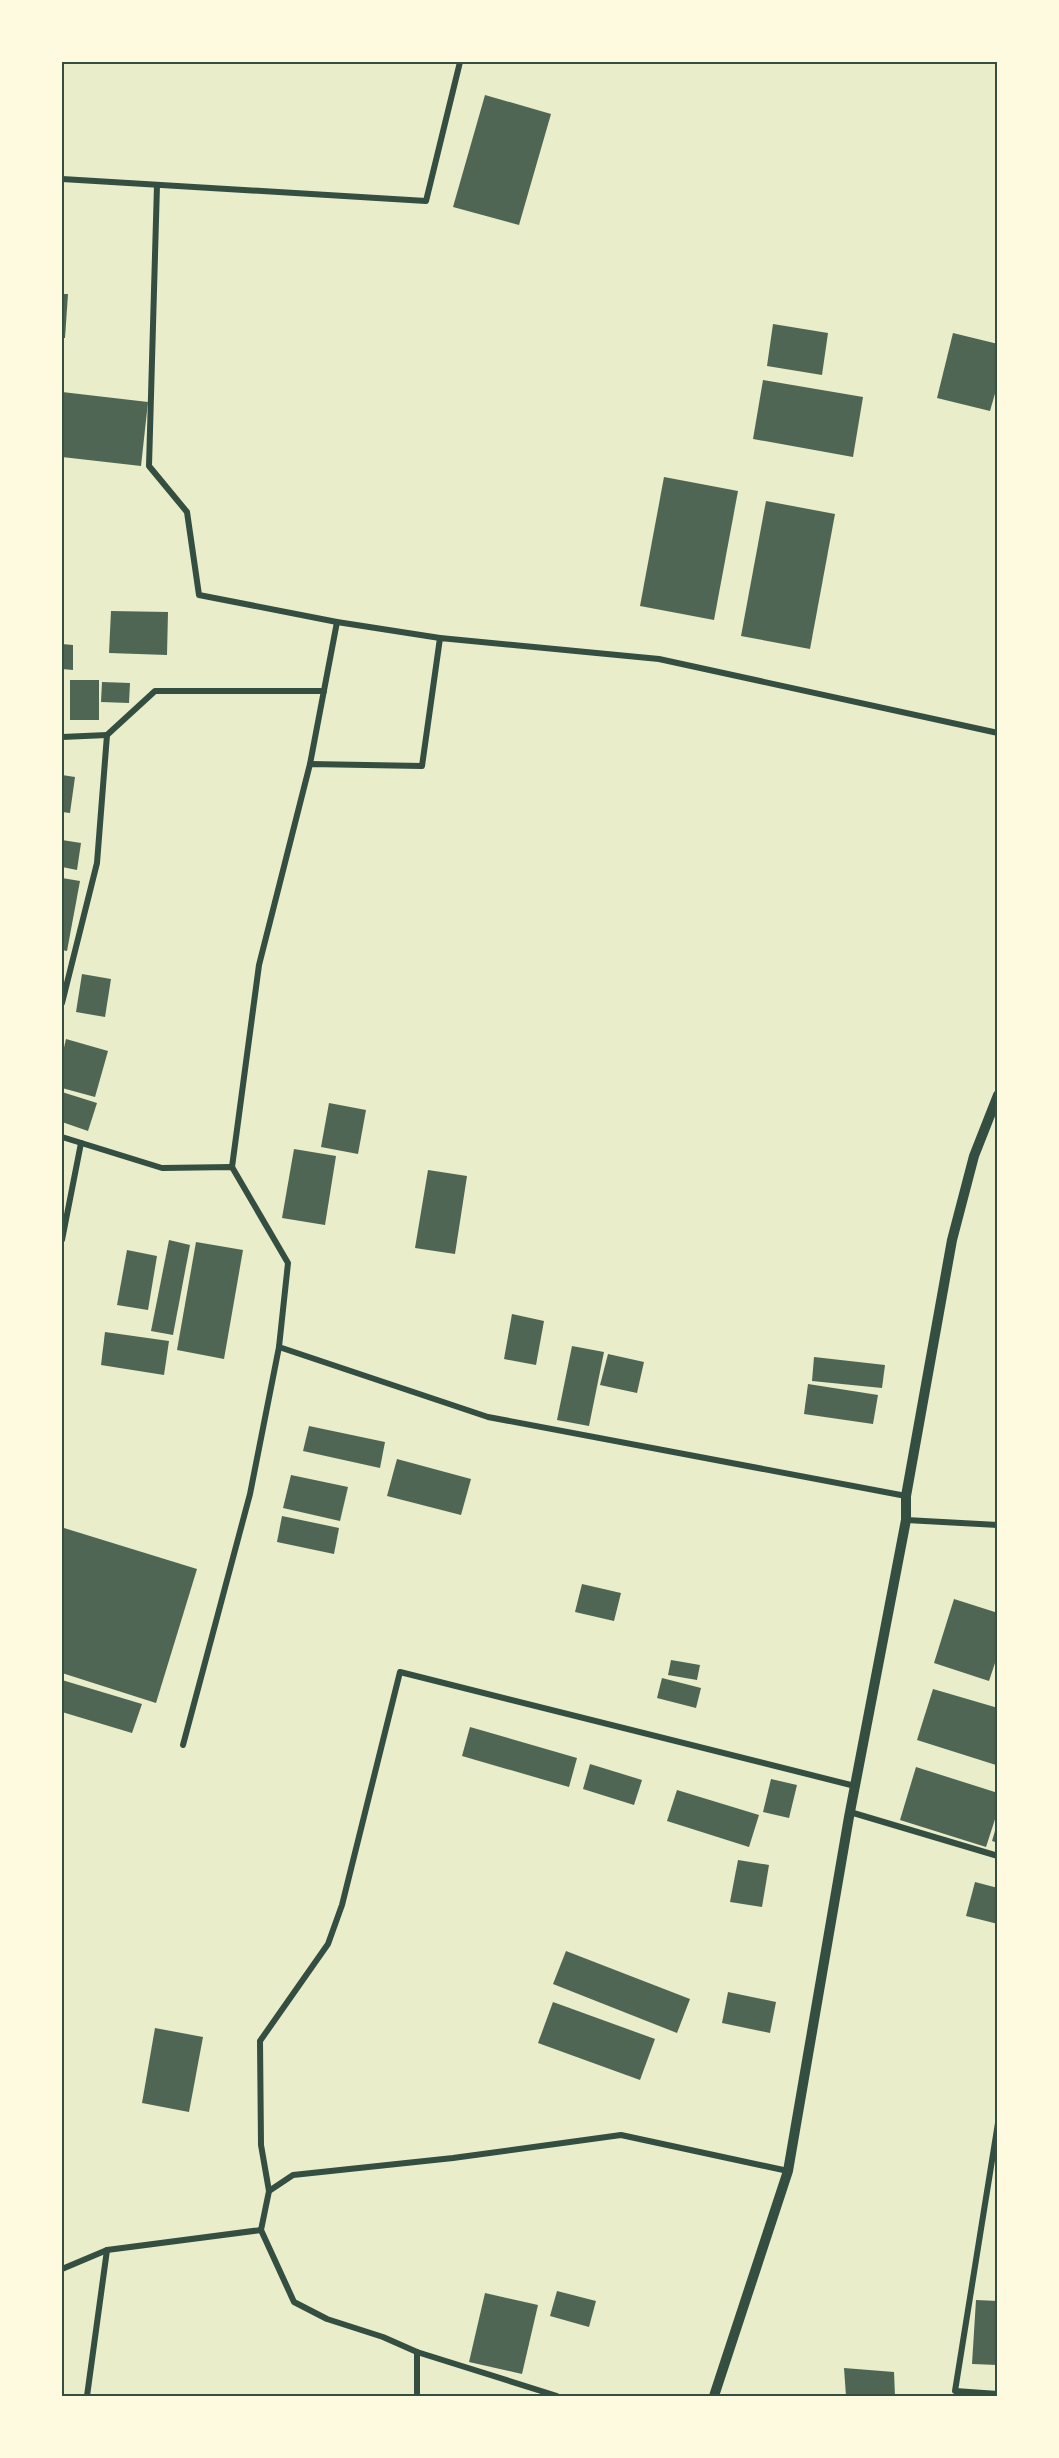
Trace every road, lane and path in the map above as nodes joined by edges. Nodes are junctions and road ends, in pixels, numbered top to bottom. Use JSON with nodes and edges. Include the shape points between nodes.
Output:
{"nodes":[{"id":1,"x":460,"y":62,"type":"edge"},
{"id":2,"x":62,"y":179,"type":"edge"},
{"id":3,"x":157,"y":185,"type":"junction"},
{"id":4,"x":337,"y":621,"type":"junction"},
{"id":5,"x":440,"y":638,"type":"junction"},
{"id":6,"x":324,"y":692,"type":"junction"},
{"id":7,"x":998,"y":733,"type":"edge"},
{"id":8,"x":107,"y":735,"type":"junction"},
{"id":9,"x":62,"y":736,"type":"edge"},
{"id":10,"x":309,"y":764,"type":"junction"},
{"id":11,"x":62,"y":1003,"type":"edge"},
{"id":12,"x":998,"y":1095,"type":"edge"},
{"id":13,"x":62,"y":1137,"type":"edge"},
{"id":14,"x":81,"y":1143,"type":"junction"},
{"id":15,"x":232,"y":1167,"type":"junction"},
{"id":16,"x":62,"y":1240,"type":"edge"},
{"id":17,"x":279,"y":1347,"type":"junction"},
{"id":18,"x":906,"y":1496,"type":"junction"},
{"id":19,"x":906,"y":1520,"type":"junction"},
{"id":20,"x":998,"y":1525,"type":"edge"},
{"id":21,"x":183,"y":1745,"type":"dead end"},
{"id":22,"x":855,"y":1786,"type":"junction"},
{"id":23,"x":850,"y":1812,"type":"junction"},
{"id":24,"x":998,"y":1856,"type":"edge"},
{"id":25,"x":998,"y":2123,"type":"edge"},
{"id":26,"x":788,"y":2171,"type":"junction"},
{"id":27,"x":269,"y":2191,"type":"junction"},
{"id":28,"x":261,"y":2230,"type":"junction"},
{"id":29,"x":107,"y":2250,"type":"junction"},
{"id":30,"x":62,"y":2269,"type":"edge"},
{"id":31,"x":417,"y":2352,"type":"junction"},
{"id":32,"x":954,"y":2394,"type":"edge"},
{"id":33,"x":998,"y":2394,"type":"edge"},
{"id":34,"x":87,"y":2397,"type":"edge"},
{"id":35,"x":417,"y":2397,"type":"edge"},
{"id":36,"x":557,"y":2397,"type":"edge"},
{"id":37,"x":714,"y":2397,"type":"edge"}],
"edges":[{"from":1,"to":3,"type":"street","via":[[426,201]]},
{"from":2,"to":3,"type":"street"},
{"from":3,"to":4,"type":"street","via":[[149,466],[187,512],[199,595]]},
{"from":4,"to":5,"type":"street"},
{"from":4,"to":6,"type":"street"},
{"from":5,"to":7,"type":"street","via":[[659,659]]},
{"from":5,"to":10,"type":"street","via":[[422,766]]},
{"from":6,"to":8,"type":"street","via":[[155,692]]},
{"from":6,"to":10,"type":"street"},
{"from":8,"to":9,"type":"street"},
{"from":8,"to":11,"type":"street","via":[[97,863]]},
{"from":10,"to":15,"type":"street","via":[[259,965]]},
{"from":12,"to":18,"type":"street","via":[[974,1156],[952,1240]]},
{"from":13,"to":14,"type":"street"},
{"from":14,"to":15,"type":"street","via":[[162,1168]]},
{"from":14,"to":16,"type":"street"},
{"from":15,"to":17,"type":"street","via":[[288,1263]]},
{"from":17,"to":18,"type":"street","via":[[488,1417]]},
{"from":17,"to":21,"type":"street","via":[[250,1494]]},
{"from":18,"to":19,"type":"street"},
{"from":19,"to":20,"type":"street"},
{"from":19,"to":22,"type":"street"},
{"from":22,"to":23,"type":"street"},
{"from":22,"to":27,"type":"street","via":[[400,1672],[342,1905],[328,1944],[260,2041],[261,2145]]},
{"from":23,"to":24,"type":"street"},
{"from":23,"to":26,"type":"street"},
{"from":25,"to":32,"type":"street"},
{"from":26,"to":27,"type":"street","via":[[621,2135],[293,2175]]},
{"from":26,"to":37,"type":"street"},
{"from":27,"to":28,"type":"street"},
{"from":28,"to":29,"type":"street"},
{"from":28,"to":31,"type":"street","via":[[294,2302],[327,2319]]},
{"from":29,"to":30,"type":"street"},
{"from":29,"to":34,"type":"street"},
{"from":31,"to":35,"type":"street"},
{"from":31,"to":36,"type":"street"},
{"from":32,"to":33,"type":"street"}]}
